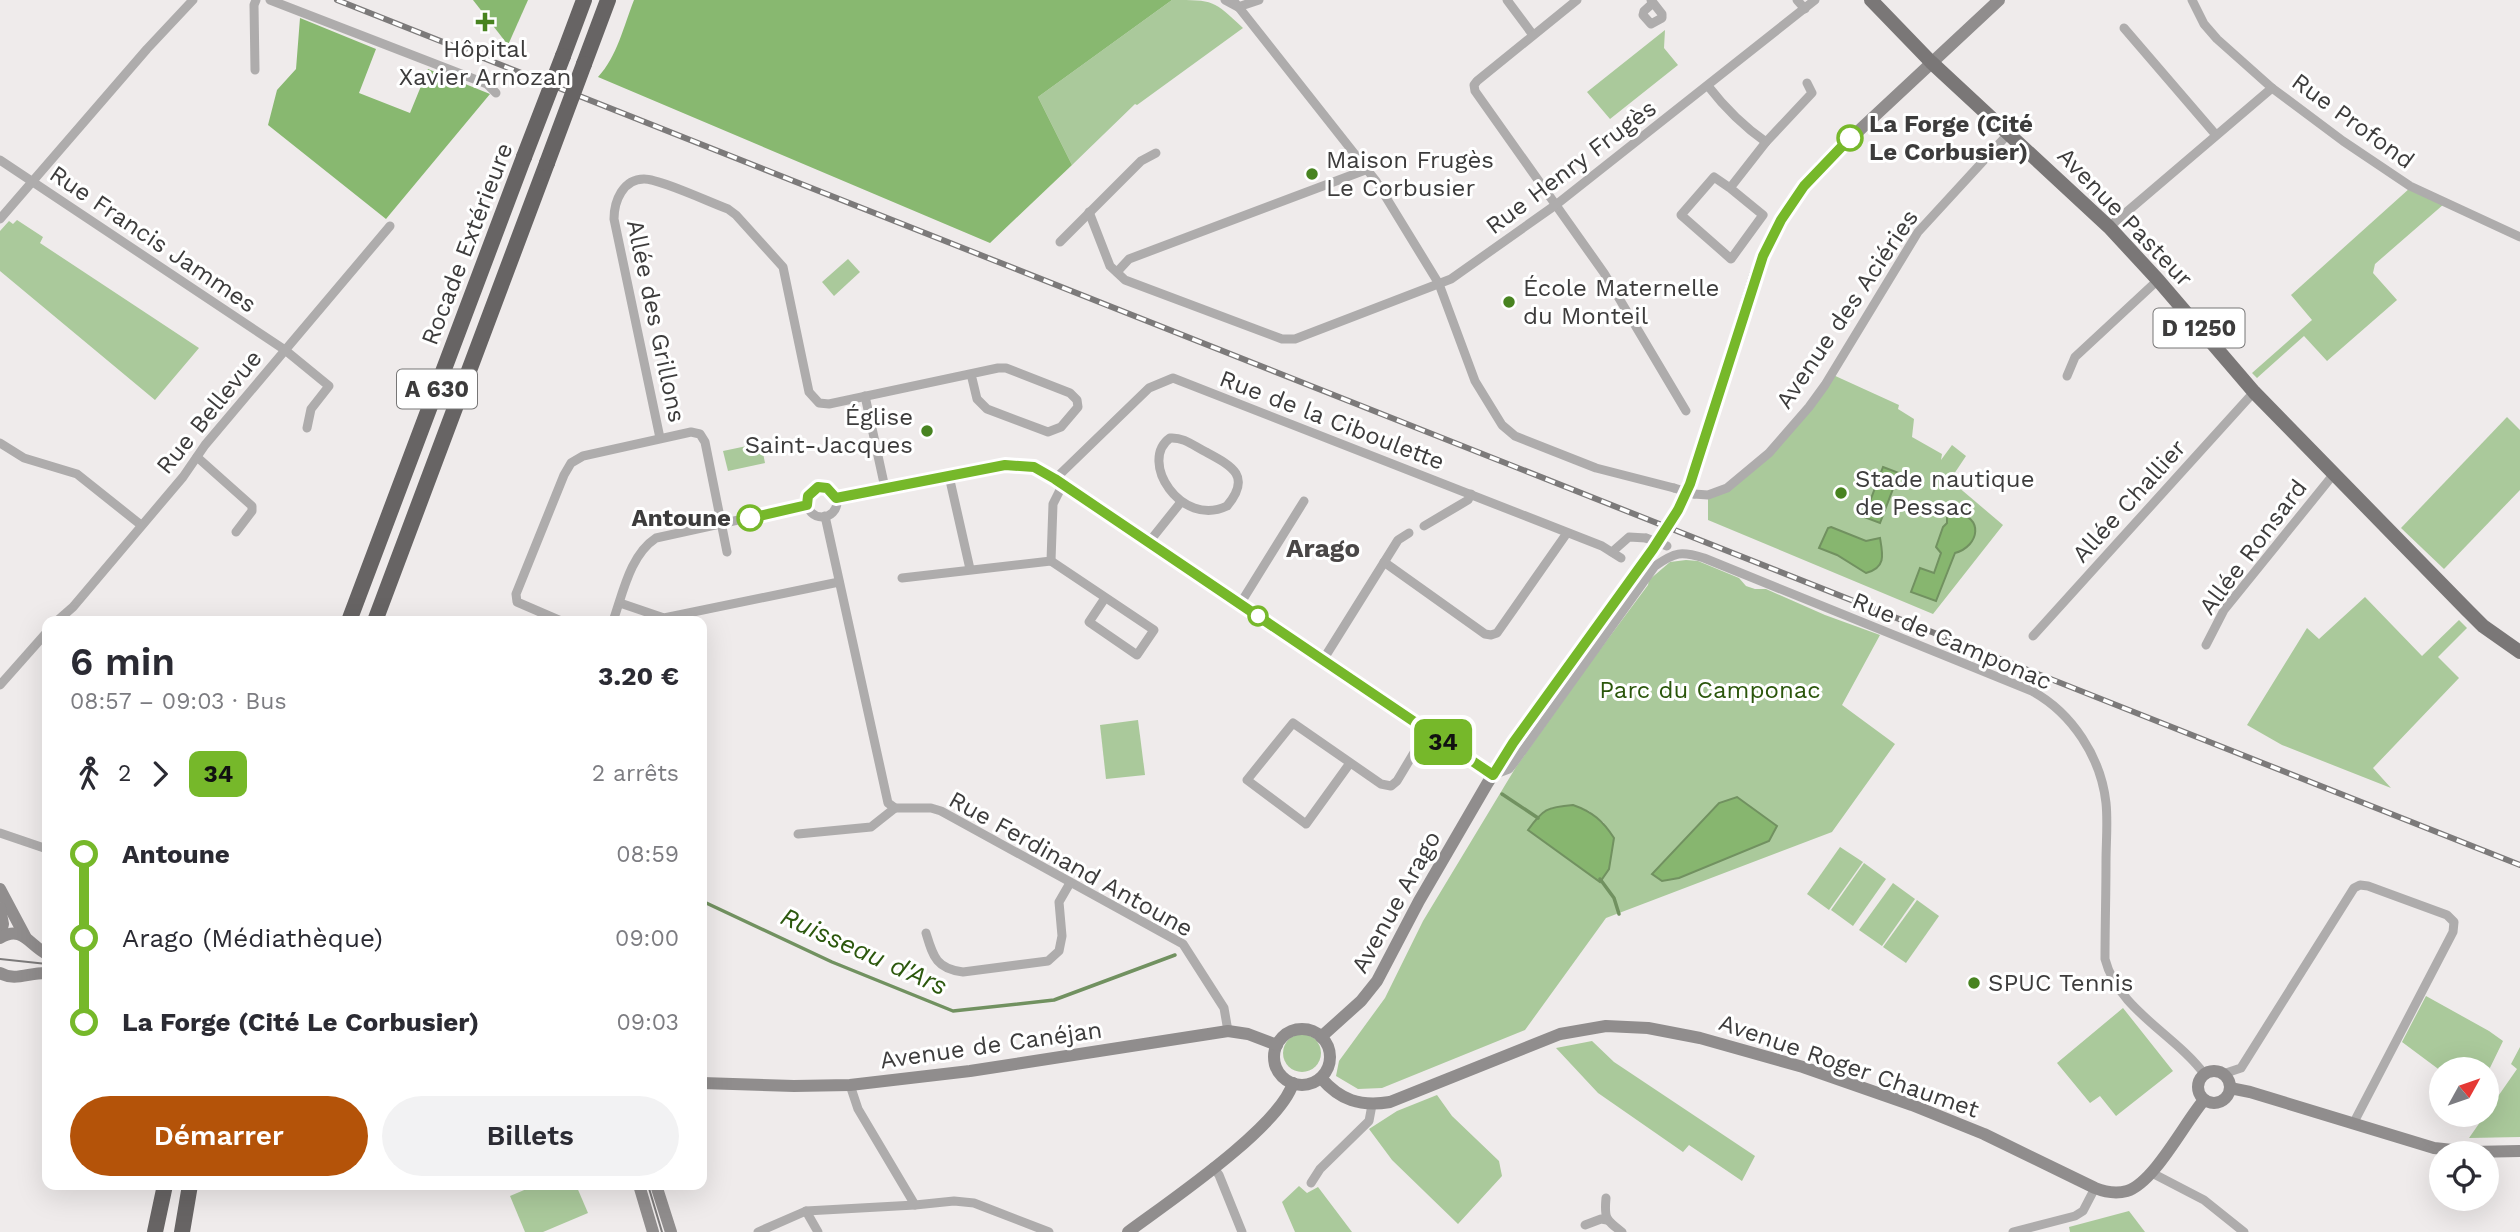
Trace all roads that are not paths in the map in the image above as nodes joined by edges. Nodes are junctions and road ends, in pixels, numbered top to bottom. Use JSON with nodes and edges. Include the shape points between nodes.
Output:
{"nodes":[{"id":1,"x":193,"y":0,"type":"edge"},
{"id":2,"x":256,"y":0,"type":"edge"},
{"id":3,"x":270,"y":0,"type":"edge"},
{"id":4,"x":584,"y":0,"type":"edge"},
{"id":5,"x":608,"y":0,"type":"edge"},
{"id":6,"x":1225,"y":0,"type":"edge"},
{"id":7,"x":1259,"y":0,"type":"edge"},
{"id":8,"x":1507,"y":0,"type":"edge"},
{"id":9,"x":1577,"y":0,"type":"edge"},
{"id":10,"x":1797,"y":0,"type":"edge"},
{"id":11,"x":1815,"y":0,"type":"edge"},
{"id":12,"x":1871,"y":0,"type":"edge"},
{"id":13,"x":1999,"y":0,"type":"edge"},
{"id":14,"x":2192,"y":0,"type":"edge"},
{"id":15,"x":1236,"y":4,"type":"edge"},
{"id":16,"x":1805,"y":9,"type":"junction"},
{"id":17,"x":2124,"y":28,"type":"dead end"},
{"id":18,"x":1534,"y":35,"type":"junction"},
{"id":19,"x":1931,"y":62,"type":"junction"},
{"id":20,"x":255,"y":70,"type":"dead end"},
{"id":21,"x":1807,"y":83,"type":"dead end"},
{"id":22,"x":1708,"y":86,"type":"junction"},
{"id":23,"x":2273,"y":88,"type":"junction"},
{"id":24,"x":496,"y":93,"type":"dead end"},
{"id":25,"x":2009,"y":133,"type":"junction"},
{"id":26,"x":2216,"y":135,"type":"junction"},
{"id":27,"x":1766,"y":142,"type":"junction"},
{"id":28,"x":1156,"y":153,"type":"dead end"},
{"id":29,"x":0,"y":160,"type":"edge"},
{"id":30,"x":1368,"y":169,"type":"junction"},
{"id":31,"x":32,"y":181,"type":"junction"},
{"id":32,"x":1730,"y":188,"type":"junction"},
{"id":33,"x":1557,"y":204,"type":"junction"},
{"id":34,"x":1089,"y":212,"type":"junction"},
{"id":35,"x":0,"y":219,"type":"edge"},
{"id":36,"x":390,"y":226,"type":"dead end"},
{"id":37,"x":2109,"y":228,"type":"junction"},
{"id":38,"x":2520,"y":237,"type":"edge"},
{"id":39,"x":1060,"y":242,"type":"dead end"},
{"id":40,"x":1116,"y":272,"type":"junction"},
{"id":41,"x":2158,"y":280,"type":"junction"},
{"id":42,"x":1439,"y":284,"type":"junction"},
{"id":43,"x":285,"y":350,"type":"junction"},
{"id":44,"x":971,"y":374,"type":"junction"},
{"id":45,"x":2067,"y":376,"type":"dead end"},
{"id":46,"x":2253,"y":392,"type":"junction"},
{"id":47,"x":865,"y":397,"type":"junction"},
{"id":48,"x":1686,"y":411,"type":"dead end"},
{"id":49,"x":307,"y":428,"type":"dead end"},
{"id":50,"x":660,"y":438,"type":"junction"},
{"id":51,"x":0,"y":443,"type":"edge"},
{"id":52,"x":197,"y":457,"type":"junction"},
{"id":53,"x":2333,"y":475,"type":"junction"},
{"id":54,"x":949,"y":476,"type":"junction"},
{"id":55,"x":1059,"y":481,"type":"junction"},
{"id":56,"x":885,"y":488,"type":"junction"},
{"id":57,"x":1471,"y":494,"type":"junction"},
{"id":58,"x":836,"y":498,"type":"junction"},
{"id":59,"x":1304,"y":501,"type":"dead end"},
{"id":60,"x":1181,"y":502,"type":"junction"},
{"id":61,"x":807,"y":505,"type":"junction"},
{"id":62,"x":825,"y":516,"type":"junction"},
{"id":63,"x":141,"y":524,"type":"junction"},
{"id":64,"x":721,"y":524,"type":"junction"},
{"id":65,"x":1424,"y":526,"type":"dead end"},
{"id":66,"x":236,"y":532,"type":"dead end"},
{"id":67,"x":1409,"y":533,"type":"dead end"},
{"id":68,"x":1567,"y":533,"type":"junction"},
{"id":69,"x":1149,"y":542,"type":"junction"},
{"id":70,"x":727,"y":552,"type":"dead end"},
{"id":71,"x":1612,"y":552,"type":"junction"},
{"id":72,"x":1673,"y":554,"type":"junction"},
{"id":73,"x":1621,"y":558,"type":"dead end"},
{"id":74,"x":1051,"y":561,"type":"junction"},
{"id":75,"x":1384,"y":562,"type":"junction"},
{"id":76,"x":970,"y":569,"type":"junction"},
{"id":77,"x":902,"y":578,"type":"dead end"},
{"id":78,"x":839,"y":582,"type":"junction"},
{"id":79,"x":1105,"y":598,"type":"junction"},
{"id":80,"x":620,"y":603,"type":"junction"},
{"id":81,"x":1240,"y":604,"type":"junction"},
{"id":82,"x":63,"y":616,"type":"edge"},
{"id":83,"x":351,"y":616,"type":"edge"},
{"id":84,"x":377,"y":616,"type":"edge"},
{"id":85,"x":548,"y":616,"type":"edge"},
{"id":86,"x":615,"y":616,"type":"edge"},
{"id":87,"x":658,"y":616,"type":"edge"},
{"id":88,"x":673,"y":616,"type":"edge"},
{"id":89,"x":2483,"y":626,"type":"junction"},
{"id":90,"x":2034,"y":636,"type":"dead end"},
{"id":91,"x":42,"y":638,"type":"edge"},
{"id":92,"x":2206,"y":645,"type":"dead end"},
{"id":93,"x":2520,"y":652,"type":"edge"},
{"id":94,"x":2520,"y":659,"type":"edge"},
{"id":95,"x":1323,"y":660,"type":"junction"},
{"id":96,"x":0,"y":685,"type":"edge"},
{"id":97,"x":1427,"y":731,"type":"junction"},
{"id":98,"x":1350,"y":763,"type":"junction"},
{"id":99,"x":1493,"y":775,"type":"junction"},
{"id":100,"x":895,"y":808,"type":"junction"},
{"id":101,"x":0,"y":833,"type":"edge"},
{"id":102,"x":798,"y":834,"type":"dead end"},
{"id":103,"x":42,"y":847,"type":"edge"},
{"id":104,"x":1070,"y":883,"type":"junction"},
{"id":105,"x":0,"y":889,"type":"edge"},
{"id":106,"x":0,"y":908,"type":"edge"},
{"id":107,"x":926,"y":933,"type":"dead end"},
{"id":108,"x":25,"y":936,"type":"junction"},
{"id":109,"x":0,"y":937,"type":"edge"},
{"id":110,"x":34,"y":946,"type":"junction"},
{"id":111,"x":42,"y":951,"type":"edge"},
{"id":112,"x":0,"y":973,"type":"edge"},
{"id":113,"x":42,"y":973,"type":"edge"},
{"id":114,"x":26,"y":975,"type":"junction"},
{"id":115,"x":1228,"y":1031,"type":"junction"},
{"id":116,"x":1321,"y":1037,"type":"junction"},
{"id":117,"x":1277,"y":1045,"type":"junction"},
{"id":118,"x":2223,"y":1074,"type":"junction"},
{"id":119,"x":2205,"y":1075,"type":"junction"},
{"id":120,"x":1321,"y":1077,"type":"junction"},
{"id":121,"x":707,"y":1083,"type":"edge"},
{"id":122,"x":1293,"y":1083,"type":"junction"},
{"id":123,"x":850,"y":1085,"type":"junction"},
{"id":124,"x":2230,"y":1088,"type":"junction"},
{"id":125,"x":2204,"y":1100,"type":"junction"},
{"id":126,"x":1372,"y":1105,"type":"junction"},
{"id":127,"x":2353,"y":1124,"type":"junction"},
{"id":128,"x":2520,"y":1151,"type":"edge"},
{"id":129,"x":1213,"y":1167,"type":"junction"},
{"id":130,"x":2152,"y":1173,"type":"junction"},
{"id":131,"x":1311,"y":1183,"type":"dead end"},
{"id":132,"x":2095,"y":1188,"type":"junction"},
{"id":133,"x":164,"y":1190,"type":"edge"},
{"id":134,"x":189,"y":1190,"type":"edge"},
{"id":135,"x":640,"y":1190,"type":"edge"},
{"id":136,"x":658,"y":1190,"type":"edge"},
{"id":137,"x":1606,"y":1198,"type":"dead end"},
{"id":138,"x":915,"y":1205,"type":"junction"},
{"id":139,"x":806,"y":1211,"type":"junction"},
{"id":140,"x":1607,"y":1220,"type":"junction"},
{"id":141,"x":1585,"y":1225,"type":"dead end"},
{"id":142,"x":155,"y":1232,"type":"edge"},
{"id":143,"x":182,"y":1232,"type":"edge"},
{"id":144,"x":653,"y":1232,"type":"edge"},
{"id":145,"x":671,"y":1232,"type":"edge"},
{"id":146,"x":758,"y":1232,"type":"edge"},
{"id":147,"x":818,"y":1232,"type":"edge"},
{"id":148,"x":1049,"y":1232,"type":"edge"},
{"id":149,"x":1128,"y":1232,"type":"edge"},
{"id":150,"x":1242,"y":1232,"type":"edge"},
{"id":151,"x":1622,"y":1232,"type":"edge"},
{"id":152,"x":2013,"y":1232,"type":"edge"},
{"id":153,"x":2244,"y":1232,"type":"edge"}],
"edges":[{"from":1,"to":31,"type":"street"},
{"from":2,"to":20,"type":"street"},
{"from":3,"to":24,"type":"street","via":[[487,84]]},
{"from":4,"to":83,"type":"highway","name":"Rocade Extérieure","number":"A 630","bridge":true},
{"from":5,"to":84,"type":"highway","number":"A 630","bridge":true},
{"from":6,"to":15,"type":"street"},
{"from":7,"to":15,"type":"street"},
{"from":8,"to":18,"type":"street"},
{"from":9,"to":18,"type":"street"},
{"from":10,"to":16,"type":"street"},
{"from":11,"to":16,"type":"street","name":"Rue Henry Frugès"},
{"from":12,"to":19,"type":"main road","name":"Avenue Pasteur","number":"D 1250"},
{"from":13,"to":19,"type":"main road","name":"Avenue Arago"},
{"from":14,"to":23,"type":"street","name":"Rue Profond","via":[[2217,39]]},
{"from":15,"to":30,"type":"street"},
{"from":16,"to":22,"type":"street","name":"Rue Henry Frugès"},
{"from":17,"to":26,"type":"street"},
{"from":18,"to":33,"type":"street","via":[[1474,85]]},
{"from":19,"to":25,"type":"main road","name":"Avenue Pasteur","number":"D 1250"},
{"from":19,"to":99,"type":"main road","name":"Avenue Arago","via":[[1821,166],[1781,220],[1755,275],[1683,499],[1653,549]]},
{"from":21,"to":27,"type":"street","via":[[1812,93]]},
{"from":22,"to":27,"type":"street"},
{"from":22,"to":33,"type":"street","name":"Rue Henry Frugès"},
{"from":23,"to":26,"type":"street"},
{"from":23,"to":38,"type":"street","name":"Rue Profond","via":[[2410,186]]},
{"from":25,"to":37,"type":"main road","name":"Avenue Pasteur","number":"D 1250"},
{"from":25,"to":42,"type":"street","name":"Avenue des Aciéries","bridge":true,"via":[[1918,232],[1809,407],[1769,453],[1727,488],[1708,495],[1596,468],[1515,436],[1502,425],[1475,381]]},
{"from":26,"to":37,"type":"street"},
{"from":27,"to":32,"type":"street"},
{"from":28,"to":34,"type":"street","via":[[1141,161]]},
{"from":29,"to":31,"type":"street","name":"Rue Francis Jammes"},
{"from":30,"to":40,"type":"street","via":[[1129,259]]},
{"from":30,"to":42,"type":"street"},
{"from":31,"to":35,"type":"street"},
{"from":31,"to":43,"type":"street","name":"Rue Francis Jammes"},
{"from":32,"to":32,"type":"street","via":[[1763,215],[1731,259],[1681,215],[1714,177]]},
{"from":33,"to":42,"type":"street","name":"Rue Henry Frugès"},
{"from":33,"to":48,"type":"street"},
{"from":34,"to":39,"type":"street"},
{"from":34,"to":40,"type":"street"},
{"from":36,"to":43,"type":"street","name":"Rue Bellevue"},
{"from":37,"to":41,"type":"main road","name":"Avenue Pasteur","number":"D 1250"},
{"from":40,"to":42,"type":"street","name":"Rue Henry Frugès","via":[[1125,280],[1282,339]]},
{"from":41,"to":45,"type":"street","via":[[2075,357]]},
{"from":41,"to":46,"type":"main road","name":"Avenue Pasteur","number":"D 1250"},
{"from":43,"to":49,"type":"street","name":"Rue Francis Jammes","via":[[330,386],[311,409]]},
{"from":43,"to":52,"type":"street","name":"Rue Bellevue"},
{"from":44,"to":44,"type":"street","via":[[983,406],[1048,432],[1061,427],[1078,407],[1070,393],[1006,368]]},
{"from":44,"to":47,"type":"street"},
{"from":46,"to":53,"type":"main road","name":"Avenue Pasteur","number":"D 1250"},
{"from":46,"to":90,"type":"street","name":"Allée Challier"},
{"from":47,"to":50,"type":"street","name":"Allée des Grillons","via":[[829,404],[819,403],[809,392],[783,267],[736,215],[651,180],[637,180],[623,188],[614,219]]},
{"from":47,"to":56,"type":"street"},
{"from":50,"to":64,"type":"street","via":[[691,432],[703,438]]},
{"from":50,"to":85,"type":"street","via":[[583,456],[567,469],[516,599]]},
{"from":51,"to":63,"type":"street","via":[[24,458],[78,474]]},
{"from":52,"to":63,"type":"street","name":"Rue Bellevue"},
{"from":52,"to":66,"type":"street","via":[[252,506]]},
{"from":53,"to":89,"type":"main road","name":"Avenue Pasteur","number":"D 1250"},
{"from":53,"to":92,"type":"street","name":"Allée Ronsard","via":[[2224,610]]},
{"from":54,"to":55,"type":"street","via":[[1015,464],[1034,467]]},
{"from":54,"to":56,"type":"street"},
{"from":54,"to":76,"type":"street"},
{"from":55,"to":57,"type":"street","name":"Rue de la Ciboulette","via":[[1149,388],[1173,378]]},
{"from":55,"to":69,"type":"street"},
{"from":55,"to":74,"type":"street","via":[[1053,504]]},
{"from":56,"to":58,"type":"street"},
{"from":57,"to":65,"type":"street"},
{"from":57,"to":68,"type":"street","name":"Rue de la Ciboulette"},
{"from":58,"to":61,"type":"street","via":[[827,488],[818,487],[808,496]]},
{"from":58,"to":62,"type":"street","via":[[834,509]]},
{"from":59,"to":81,"type":"street"},
{"from":60,"to":60,"type":"street","via":[[1202,512],[1223,508],[1234,496],[1238,476],[1226,462],[1182,439],[1170,438],[1160,448],[1158,461]]},
{"from":60,"to":69,"type":"street"},
{"from":61,"to":62,"type":"street","via":[[814,514]]},
{"from":61,"to":64,"type":"street"},
{"from":62,"to":78,"type":"street"},
{"from":63,"to":82,"type":"street","name":"Rue Bellevue"},
{"from":64,"to":70,"type":"street"},
{"from":64,"to":80,"type":"street","via":[[651,542],[635,561]]},
{"from":67,"to":75,"type":"street","via":[[1398,540]]},
{"from":68,"to":71,"type":"street","name":"Rue de la Ciboulette"},
{"from":68,"to":75,"type":"street","via":[[1491,635]]},
{"from":69,"to":81,"type":"street"},
{"from":71,"to":72,"type":"street","bridge":true,"via":[[1629,537],[1667,546]]},
{"from":71,"to":73,"type":"street","name":"Rue de la Ciboulette"},
{"from":72,"to":99,"type":"street","via":[[1655,566],[1509,769]]},
{"from":72,"to":119,"type":"street","name":"Rue de Camponac","via":[[1704,558],[2032,691],[2065,717],[2092,755],[2103,786],[2107,968],[2130,1002]]},
{"from":74,"to":76,"type":"street"},
{"from":74,"to":79,"type":"street"},
{"from":75,"to":95,"type":"street"},
{"from":76,"to":77,"type":"street"},
{"from":78,"to":88,"type":"street"},
{"from":78,"to":100,"type":"street","via":[[885,795]]},
{"from":79,"to":79,"type":"street","via":[[1154,631],[1137,654],[1089,622]]},
{"from":80,"to":86,"type":"street"},
{"from":80,"to":87,"type":"street"},
{"from":81,"to":95,"type":"street"},
{"from":89,"to":93,"type":"main road","name":"Avenue Pasteur","number":"D 1250"},
{"from":89,"to":94,"type":"main road","name":"Avenue Pasteur","number":"D 1250","via":[[2491,638]]},
{"from":91,"to":96,"type":"street"},
{"from":95,"to":97,"type":"street"},
{"from":97,"to":98,"type":"street","via":[[1391,786]]},
{"from":97,"to":99,"type":"street"},
{"from":98,"to":98,"type":"street","via":[[1306,824],[1247,780],[1293,723]]},
{"from":99,"to":116,"type":"main road","name":"Avenue Arago","via":[[1377,981]]},
{"from":100,"to":102,"type":"street","via":[[872,827]]},
{"from":100,"to":104,"type":"street","name":"Rue Ferdinand Antoune","via":[[941,811]]},
{"from":101,"to":103,"type":"street"},
{"from":104,"to":107,"type":"street","via":[[1059,902],[1059,951],[1048,961],[950,971],[934,959]]},
{"from":104,"to":115,"type":"street","name":"Rue Ferdinand Antoune","via":[[1183,944],[1224,1008]]},
{"from":105,"to":108,"type":"main road"},
{"from":106,"to":109,"type":"main road","via":[[4,924]]},
{"from":108,"to":109,"type":"main road","via":[[12,933]]},
{"from":108,"to":110,"type":"main road"},
{"from":110,"to":111,"type":"main road"},
{"from":110,"to":114,"type":"main road","via":[[36,963]]},
{"from":112,"to":114,"type":"main road","via":[[13,978]]},
{"from":113,"to":114,"type":"main road"},
{"from":115,"to":117,"type":"main road","name":"Avenue de Canéjan"},
{"from":115,"to":123,"type":"main road","name":"Avenue de Canéjan"},
{"from":116,"to":117,"type":"main road","via":[[1297,1030]]},
{"from":116,"to":120,"type":"main road","via":[[1327,1044],[1329,1062]]},
{"from":117,"to":122,"type":"main road","via":[[1277,1068]]},
{"from":118,"to":119,"type":"main road"},
{"from":118,"to":124,"type":"main road"},
{"from":118,"to":127,"type":"street","via":[[2241,1068],[2354,888],[2368,886],[2447,915],[2454,922],[2453,932]]},
{"from":119,"to":125,"type":"main road","via":[[2199,1087]]},
{"from":120,"to":122,"type":"main road"},
{"from":120,"to":126,"type":"main road","via":[[1343,1098]]},
{"from":121,"to":123,"type":"main road","name":"Avenue de Canéjan"},
{"from":122,"to":129,"type":"main road","via":[[1274,1113]]},
{"from":123,"to":138,"type":"street","via":[[858,1109]]},
{"from":124,"to":125,"type":"main road","name":"Avenue Roger Chaumet","via":[[2223,1101]]},
{"from":124,"to":127,"type":"main road"},
{"from":125,"to":130,"type":"main road","name":"Avenue Roger Chaumet"},
{"from":126,"to":131,"type":"street","via":[[1369,1121]]},
{"from":126,"to":132,"type":"main road","name":"Avenue Roger Chaumet","via":[[1390,1102],[1560,1034],[1606,1027],[1648,1028],[1803,1067],[1912,1105]]},
{"from":127,"to":128,"type":"main road","via":[[2434,1148]]},
{"from":129,"to":149,"type":"main road"},
{"from":129,"to":150,"type":"street"},
{"from":130,"to":132,"type":"main road","name":"Avenue Roger Chaumet","via":[[2127,1191],[2110,1193]]},
{"from":130,"to":153,"type":"street","via":[[2204,1200]]},
{"from":132,"to":152,"type":"street","via":[[2083,1211],[2075,1216]]},
{"from":133,"to":142,"type":"highway"},
{"from":134,"to":143,"type":"highway"},
{"from":135,"to":144,"type":"main road"},
{"from":136,"to":145,"type":"main road"},
{"from":137,"to":140,"type":"street"},
{"from":138,"to":139,"type":"street"},
{"from":138,"to":148,"type":"street","via":[[974,1203]]},
{"from":139,"to":146,"type":"street"},
{"from":139,"to":147,"type":"street"},
{"from":140,"to":141,"type":"street"},
{"from":140,"to":151,"type":"street"}]}
